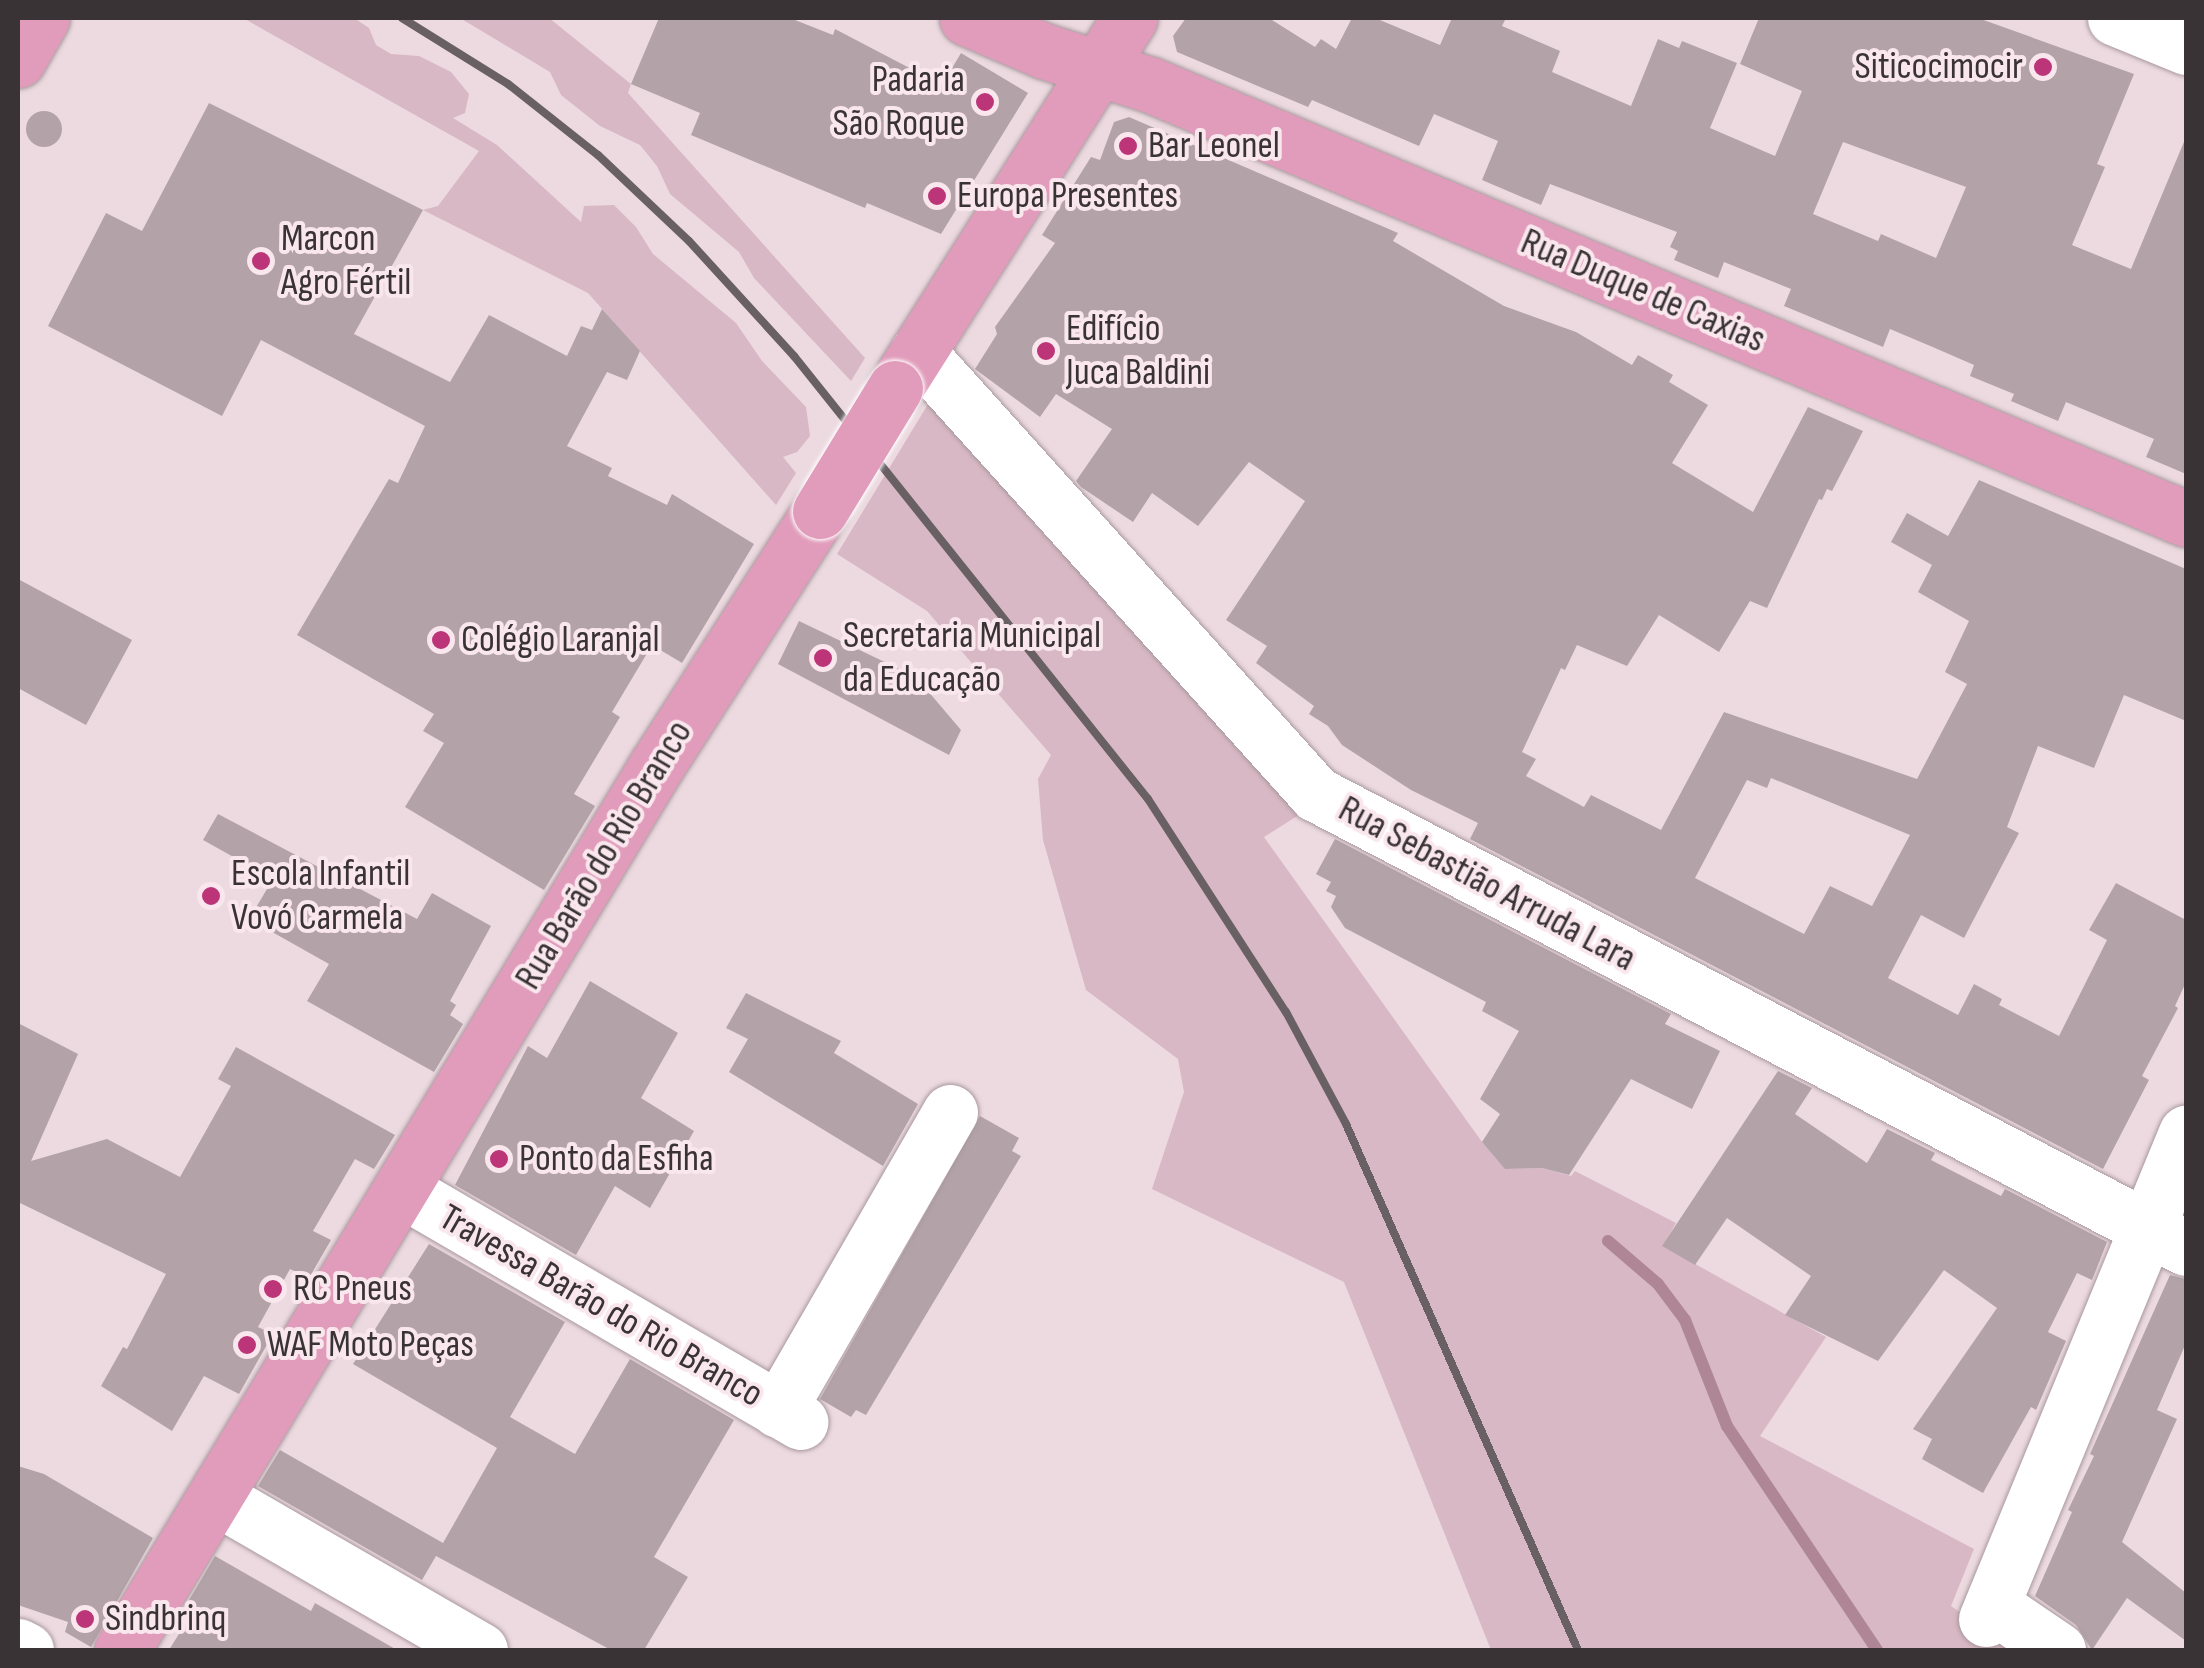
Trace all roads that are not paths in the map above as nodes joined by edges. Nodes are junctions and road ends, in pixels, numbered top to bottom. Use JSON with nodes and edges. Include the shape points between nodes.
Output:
{"nodes":[{"id":1,"x":42,"y":18,"type":"edge"},
{"id":2,"x":967,"y":18,"type":"edge"},
{"id":3,"x":1130,"y":18,"type":"edge"},
{"id":4,"x":2115,"y":18,"type":"edge"},
{"id":5,"x":2186,"y":47,"type":"edge"},
{"id":6,"x":18,"y":60,"type":"edge"},
{"id":7,"x":1098,"y":68,"type":"junction"},
{"id":8,"x":906,"y":370,"type":"junction"},
{"id":9,"x":2186,"y":519,"type":"edge"},
{"id":10,"x":950,"y":1112,"type":"dead end"},
{"id":11,"x":2186,"y":1133,"type":"edge"},
{"id":12,"x":402,"y":1190,"type":"junction"},
{"id":13,"x":2167,"y":1238,"type":"edge"},
{"id":14,"x":215,"y":1497,"type":"junction"},
{"id":15,"x":18,"y":1646,"type":"edge"},
{"id":16,"x":26,"y":1650,"type":"edge"},
{"id":17,"x":122,"y":1650,"type":"edge"},
{"id":18,"x":480,"y":1650,"type":"edge"},
{"id":19,"x":2058,"y":1650,"type":"edge"}],
"edges":[{"from":1,"to":6,"type":"main road"},
{"from":2,"to":7,"type":"main road","name":"Rua Duque de Caxias"},
{"from":3,"to":7,"type":"main road","name":"Rua Barão do Rio Branco"},
{"from":4,"to":5,"type":"street"},
{"from":7,"to":8,"type":"main road","name":"Rua Barão do Rio Branco"},
{"from":7,"to":9,"type":"main road","name":"Rua Duque de Caxias","via":[[1151,84]]},
{"from":8,"to":12,"type":"main road","name":"Rua Barão do Rio Branco","bridge":true,"via":[[657,765]]},
{"from":8,"to":13,"type":"street","name":"Rua Sebastião Arruda Lara","via":[[1316,794]]},
{"from":10,"to":12,"type":"street","name":"Travessa Barão do Rio Branco","via":[[789,1416]]},
{"from":11,"to":13,"type":"street"},
{"from":12,"to":14,"type":"main road","name":"Rua Barão do Rio Branco"},
{"from":13,"to":19,"type":"street","via":[[1989,1612]]},
{"from":14,"to":17,"type":"main road","name":"Rua Barão do Rio Branco"},
{"from":14,"to":18,"type":"street"},
{"from":15,"to":16,"type":"street"}]}
